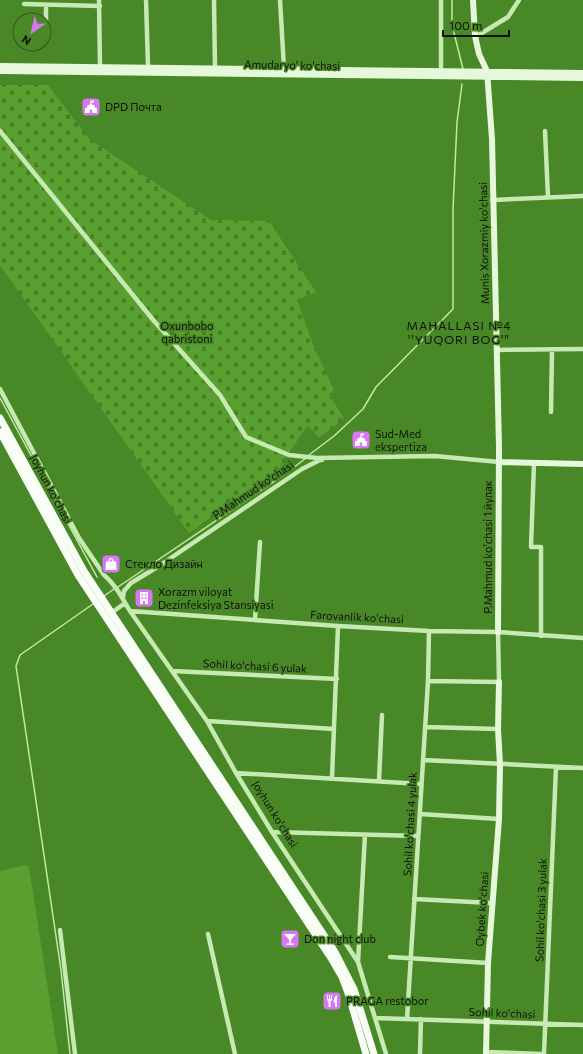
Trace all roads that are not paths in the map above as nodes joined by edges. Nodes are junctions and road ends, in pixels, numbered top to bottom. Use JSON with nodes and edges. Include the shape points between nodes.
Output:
{"nodes":[{"id":1,"x":100,"y":0,"type":"edge"},
{"id":2,"x":146,"y":0,"type":"edge"},
{"id":3,"x":214,"y":0,"type":"edge"},
{"id":4,"x":280,"y":0,"type":"edge"},
{"id":5,"x":441,"y":0,"type":"edge"},
{"id":6,"x":472,"y":0,"type":"edge"},
{"id":7,"x":519,"y":0,"type":"edge"},
{"id":8,"x":24,"y":4,"type":"dead end"},
{"id":9,"x":46,"y":6,"type":"junction"},
{"id":10,"x":100,"y":6,"type":"junction"},
{"id":11,"x":46,"y":12,"type":"edge"},
{"id":12,"x":477,"y":36,"type":"dead end"},
{"id":13,"x":0,"y":66,"type":"edge"},
{"id":14,"x":100,"y":67,"type":"junction"},
{"id":15,"x":148,"y":67,"type":"junction"},
{"id":16,"x":284,"y":68,"type":"junction"},
{"id":17,"x":0,"y":71,"type":"edge"},
{"id":18,"x":216,"y":71,"type":"junction"},
{"id":19,"x":441,"y":71,"type":"junction"},
{"id":20,"x":583,"y":73,"type":"edge"},
{"id":21,"x":487,"y":74,"type":"junction"},
{"id":22,"x":583,"y":78,"type":"edge"},
{"id":23,"x":545,"y":131,"type":"dead end"},
{"id":24,"x":0,"y":132,"type":"edge"},
{"id":25,"x":583,"y":196,"type":"edge"},
{"id":26,"x":548,"y":197,"type":"junction"},
{"id":27,"x":492,"y":200,"type":"junction"},
{"id":28,"x":552,"y":349,"type":"junction"},
{"id":29,"x":583,"y":349,"type":"edge"},
{"id":30,"x":496,"y":350,"type":"junction"},
{"id":31,"x":0,"y":389,"type":"edge"},
{"id":32,"x":551,"y":412,"type":"dead end"},
{"id":33,"x":0,"y":418,"type":"edge"},
{"id":34,"x":0,"y":432,"type":"edge"},
{"id":35,"x":416,"y":456,"type":"junction"},
{"id":36,"x":499,"y":462,"type":"junction"},
{"id":37,"x":534,"y":463,"type":"junction"},
{"id":38,"x":583,"y":464,"type":"edge"},
{"id":39,"x":260,"y":542,"type":"dead end"},
{"id":40,"x":81,"y":573,"type":"junction"},
{"id":41,"x":123,"y":597,"type":"junction"},
{"id":42,"x":125,"y":603,"type":"junction"},
{"id":43,"x":111,"y":610,"type":"junction"},
{"id":44,"x":130,"y":612,"type":"junction"},
{"id":45,"x":104,"y":615,"type":"junction"},
{"id":46,"x":255,"y":620,"type":"junction"},
{"id":47,"x":338,"y":626,"type":"junction"},
{"id":48,"x":429,"y":631,"type":"junction"},
{"id":49,"x":498,"y":632,"type":"junction"},
{"id":50,"x":541,"y":636,"type":"junction"},
{"id":51,"x":583,"y":638,"type":"edge"},
{"id":52,"x":172,"y":671,"type":"junction"},
{"id":53,"x":337,"y":679,"type":"junction"},
{"id":54,"x":428,"y":681,"type":"junction"},
{"id":55,"x":499,"y":682,"type":"junction"},
{"id":56,"x":382,"y":716,"type":"dead end"},
{"id":57,"x":207,"y":722,"type":"junction"},
{"id":58,"x":425,"y":727,"type":"junction"},
{"id":59,"x":334,"y":729,"type":"junction"},
{"id":60,"x":498,"y":729,"type":"junction"},
{"id":61,"x":423,"y":760,"type":"junction"},
{"id":62,"x":500,"y":765,"type":"junction"},
{"id":63,"x":556,"y":767,"type":"junction"},
{"id":64,"x":583,"y":768,"type":"edge"},
{"id":65,"x":236,"y":773,"type":"junction"},
{"id":66,"x":332,"y":778,"type":"junction"},
{"id":67,"x":379,"y":781,"type":"junction"},
{"id":68,"x":421,"y":784,"type":"junction"},
{"id":69,"x":420,"y":814,"type":"junction"},
{"id":70,"x":499,"y":819,"type":"junction"},
{"id":71,"x":272,"y":832,"type":"junction"},
{"id":72,"x":365,"y":835,"type":"junction"},
{"id":73,"x":418,"y":836,"type":"junction"},
{"id":74,"x":414,"y":899,"type":"junction"},
{"id":75,"x":492,"y":903,"type":"junction"},
{"id":76,"x":60,"y":930,"type":"dead end"},
{"id":77,"x":208,"y":934,"type":"dead end"},
{"id":78,"x":390,"y":956,"type":"dead end"},
{"id":79,"x":410,"y":958,"type":"junction"},
{"id":80,"x":358,"y":962,"type":"junction"},
{"id":81,"x":488,"y":963,"type":"junction"},
{"id":82,"x":375,"y":1018,"type":"junction"},
{"id":83,"x":407,"y":1019,"type":"junction"},
{"id":84,"x":421,"y":1019,"type":"junction"},
{"id":85,"x":487,"y":1021,"type":"junction"},
{"id":86,"x":545,"y":1023,"type":"junction"},
{"id":87,"x":583,"y":1025,"type":"edge"},
{"id":88,"x":486,"y":1053,"type":"edge"},
{"id":89,"x":75,"y":1054,"type":"edge"},
{"id":90,"x":235,"y":1054,"type":"edge"},
{"id":91,"x":366,"y":1054,"type":"edge"},
{"id":92,"x":374,"y":1054,"type":"edge"},
{"id":93,"x":386,"y":1054,"type":"edge"},
{"id":94,"x":420,"y":1054,"type":"edge"},
{"id":95,"x":542,"y":1054,"type":"edge"}],
"edges":[{"from":1,"to":10,"type":"street"},
{"from":2,"to":15,"type":"street"},
{"from":3,"to":18,"type":"street"},
{"from":4,"to":16,"type":"street"},
{"from":5,"to":19,"type":"street"},
{"from":6,"to":21,"type":"street","name":"Munis Xorazmiy ko'chasi","via":[[475,36]]},
{"from":7,"to":12,"type":"street","via":[[508,17]]},
{"from":8,"to":9,"type":"street"},
{"from":9,"to":10,"type":"street"},
{"from":9,"to":11,"type":"street"},
{"from":10,"to":14,"type":"street"},
{"from":13,"to":14,"type":"street"},
{"from":14,"to":15,"type":"street"},
{"from":15,"to":18,"type":"street"},
{"from":16,"to":18,"type":"street","name":"Amudaryo' ko'chasi"},
{"from":16,"to":19,"type":"street","name":"Amudaryo' ko'chasi"},
{"from":17,"to":18,"type":"street","name":"Amudaryo' ko'chasi"},
{"from":18,"to":21,"type":"street","name":"Amudaryo' ko'chasi"},
{"from":19,"to":21,"type":"street","name":"Amudaryo' ko'chasi"},
{"from":20,"to":21,"type":"street","name":"Amudaryo' ko'chasi"},
{"from":21,"to":22,"type":"street","name":"Amudaryo' ko'chasi"},
{"from":21,"to":27,"type":"street","name":"Munis Xorazmiy ko'chasi","via":[[492,139]]},
{"from":23,"to":26,"type":"street"},
{"from":24,"to":35,"type":"street","name":"P.Mahmud ko'chasi","via":[[154,321],[220,395],[246,437],[289,455],[316,458]]},
{"from":25,"to":26,"type":"street"},
{"from":26,"to":27,"type":"street"},
{"from":27,"to":30,"type":"street","name":"Munis Xorazmiy ko'chasi"},
{"from":28,"to":29,"type":"street"},
{"from":28,"to":30,"type":"street"},
{"from":28,"to":32,"type":"street"},
{"from":30,"to":36,"type":"street","name":"Munis Xorazmiy ko'chasi"},
{"from":31,"to":41,"type":"street","via":[[79,538],[104,575]]},
{"from":33,"to":40,"type":"main road","name":"Joyhun ko'chasi"},
{"from":34,"to":40,"type":"main road","name":"Joyhun ko'chasi"},
{"from":35,"to":36,"type":"street","name":"P.Mahmud ko'chasi"},
{"from":35,"to":41,"type":"street","name":"P.Mahmud ko'chasi","via":[[320,460],[302,469],[131,583],[124,591]]},
{"from":36,"to":37,"type":"street","name":"P.Mahmud ko'chasi"},
{"from":36,"to":49,"type":"street","name":"P.Mahmud ko'chasi 1 йулак"},
{"from":37,"to":38,"type":"street","name":"P.Mahmud ko'chasi"},
{"from":37,"to":50,"type":"street","via":[[531,547],[541,547]]},
{"from":39,"to":46,"type":"street"},
{"from":40,"to":43,"type":"main road"},
{"from":40,"to":45,"type":"main road"},
{"from":41,"to":42,"type":"street","name":"Joyhun ko'chasi"},
{"from":42,"to":43,"type":"street"},
{"from":42,"to":44,"type":"street","name":"Joyhun ko'chasi"},
{"from":43,"to":45,"type":"street"},
{"from":43,"to":92,"type":"main road","via":[[335,952],[354,989]]},
{"from":44,"to":46,"type":"street","name":"Farovanlik ko'chasi"},
{"from":44,"to":52,"type":"street","name":"Joyhun ko'chasi"},
{"from":45,"to":91,"type":"main road","via":[[331,958],[348,993]]},
{"from":46,"to":47,"type":"street","name":"Farovanlik ko'chasi"},
{"from":47,"to":48,"type":"street","name":"Farovanlik ko'chasi"},
{"from":47,"to":53,"type":"street"},
{"from":48,"to":49,"type":"street","name":"Farovanlik ko'chasi"},
{"from":48,"to":54,"type":"street","name":"Sohil ko'chasi 4 yulak"},
{"from":49,"to":50,"type":"street","name":"Farovanlik ko'chasi"},
{"from":49,"to":55,"type":"street","name":"Oybek ko'chasi"},
{"from":50,"to":51,"type":"street","name":"Farovanlik ko'chasi"},
{"from":52,"to":53,"type":"street","name":"Sohil ko'chasi 6 yulak"},
{"from":52,"to":57,"type":"street","name":"Joyhun ko'chasi"},
{"from":53,"to":59,"type":"street"},
{"from":54,"to":55,"type":"street"},
{"from":54,"to":58,"type":"street","name":"Sohil ko'chasi 4 yulak"},
{"from":55,"to":60,"type":"street","name":"Oybek ko'chasi"},
{"from":56,"to":67,"type":"street"},
{"from":57,"to":59,"type":"street"},
{"from":57,"to":65,"type":"street","name":"Joyhun ko'chasi"},
{"from":58,"to":60,"type":"street"},
{"from":58,"to":61,"type":"street","name":"Sohil ko'chasi 4 yulak"},
{"from":59,"to":66,"type":"street"},
{"from":60,"to":62,"type":"street","name":"Oybek ko'chasi"},
{"from":61,"to":62,"type":"street"},
{"from":61,"to":68,"type":"street","name":"Sohil ko'chasi 4 yulak"},
{"from":62,"to":63,"type":"street"},
{"from":62,"to":70,"type":"street","name":"Oybek ko'chasi"},
{"from":63,"to":64,"type":"street"},
{"from":63,"to":86,"type":"street","name":"Sohil ko'chasi 3 yulak"},
{"from":65,"to":66,"type":"street"},
{"from":65,"to":71,"type":"street","name":"Joyhun ko'chasi"},
{"from":66,"to":67,"type":"street"},
{"from":67,"to":68,"type":"street"},
{"from":68,"to":69,"type":"street","name":"Sohil ko'chasi 4 yulak"},
{"from":69,"to":70,"type":"street"},
{"from":69,"to":73,"type":"street","name":"Sohil ko'chasi 4 yulak"},
{"from":70,"to":75,"type":"street","name":"Oybek ko'chasi"},
{"from":71,"to":72,"type":"street"},
{"from":71,"to":80,"type":"street","name":"Joyhun ko'chasi"},
{"from":72,"to":73,"type":"street"},
{"from":72,"to":80,"type":"street"},
{"from":73,"to":74,"type":"street","name":"Sohil ko'chasi 4 yulak"},
{"from":74,"to":75,"type":"street"},
{"from":74,"to":79,"type":"street","name":"Sohil ko'chasi 4 yulak"},
{"from":75,"to":81,"type":"street","name":"Oybek ko'chasi"},
{"from":76,"to":89,"type":"street"},
{"from":77,"to":90,"type":"street"},
{"from":78,"to":79,"type":"street"},
{"from":79,"to":81,"type":"street"},
{"from":79,"to":83,"type":"street","name":"Sohil ko'chasi 4 yulak"},
{"from":80,"to":82,"type":"street","name":"Joyhun ko'chasi"},
{"from":81,"to":85,"type":"street","name":"Oybek ko'chasi"},
{"from":82,"to":83,"type":"street","name":"Sohil ko'chasi"},
{"from":82,"to":93,"type":"street","name":"Joyhun ko'chasi"},
{"from":83,"to":84,"type":"street","name":"Sohil ko'chasi"},
{"from":84,"to":85,"type":"street","name":"Sohil ko'chasi"},
{"from":84,"to":94,"type":"street"},
{"from":85,"to":86,"type":"street","name":"Sohil ko'chasi"},
{"from":85,"to":88,"type":"street","name":"Oybek ko'chasi"},
{"from":86,"to":87,"type":"street","name":"Sohil ko'chasi"},
{"from":86,"to":95,"type":"street","name":"Sohil ko'chasi 3 yulak"},
{"from":88,"to":95,"type":"street"}]}
